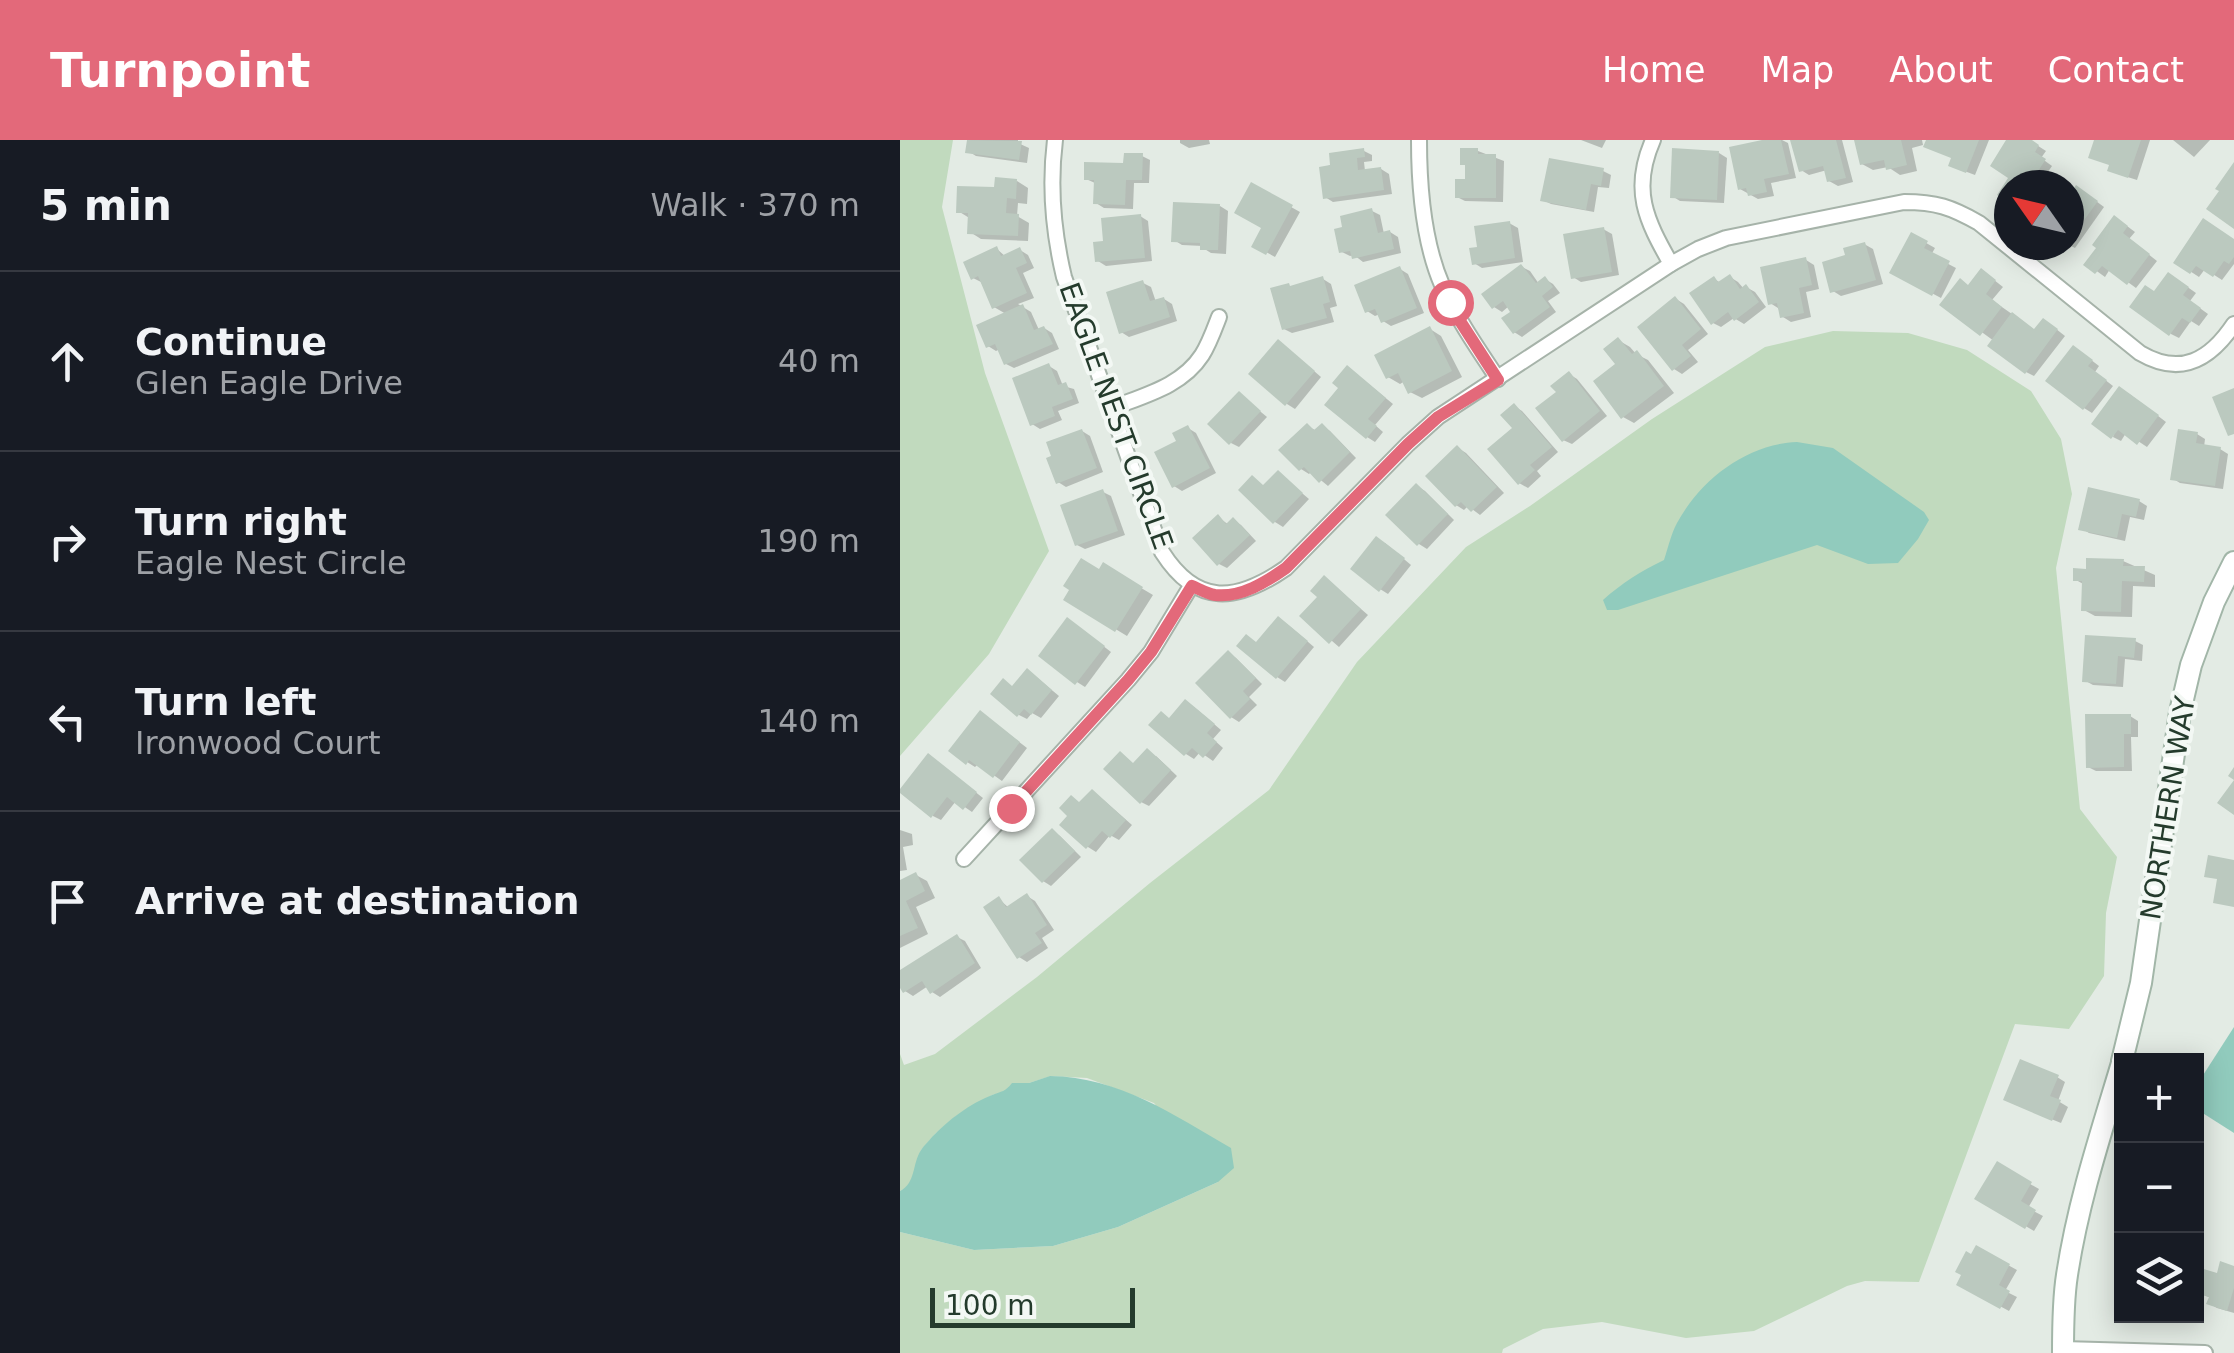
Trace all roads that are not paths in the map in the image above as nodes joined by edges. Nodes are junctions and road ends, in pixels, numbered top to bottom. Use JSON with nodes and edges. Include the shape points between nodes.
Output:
{"nodes":[{"id":1,"x":1055,"y":140,"type":"edge"},
{"id":2,"x":1419,"y":140,"type":"edge"},
{"id":3,"x":1653,"y":140,"type":"edge"},
{"id":4,"x":1671,"y":264,"type":"junction"},
{"id":5,"x":1219,"y":317,"type":"dead end"},
{"id":6,"x":2234,"y":324,"type":"edge"},
{"id":7,"x":1498,"y":380,"type":"junction"},
{"id":8,"x":1112,"y":408,"type":"junction"},
{"id":9,"x":2234,"y":562,"type":"edge"},
{"id":10,"x":1192,"y":586,"type":"junction"},
{"id":11,"x":964,"y":858,"type":"dead end"},
{"id":12,"x":2125,"y":1053,"type":"edge"},
{"id":13,"x":2114,"y":1086,"type":"edge"},
{"id":14,"x":2063,"y":1351,"type":"edge"},
{"id":15,"x":2204,"y":1353,"type":"edge"}],
"edges":[{"from":1,"to":8,"type":"street","name":"EAGLE NEST CIRCLE","via":[[1054,235]]},
{"from":2,"to":7,"type":"street","via":[[1419,179],[1440,282]]},
{"from":3,"to":4,"type":"street","via":[[1642,182],[1644,206]]},
{"from":4,"to":6,"type":"street","via":[[1726,238],[1930,202],[1979,223],[2156,362],[2205,357]]},
{"from":4,"to":7,"type":"street"},
{"from":5,"to":8,"type":"street","via":[[1186,374]]},
{"from":7,"to":10,"type":"street","via":[[1438,417],[1264,584],[1214,595]]},
{"from":8,"to":10,"type":"street","name":"EAGLE NEST CIRCLE","via":[[1162,552]]},
{"from":9,"to":12,"type":"street","name":"NORTHERN WAY","via":[[2191,665],[2180,712]]},
{"from":10,"to":11,"type":"street","via":[[1128,680]]},
{"from":13,"to":14,"type":"street","name":"NORTHERN WAY","via":[[2080,1203],[2066,1278]]},
{"from":14,"to":15,"type":"street"}]}
